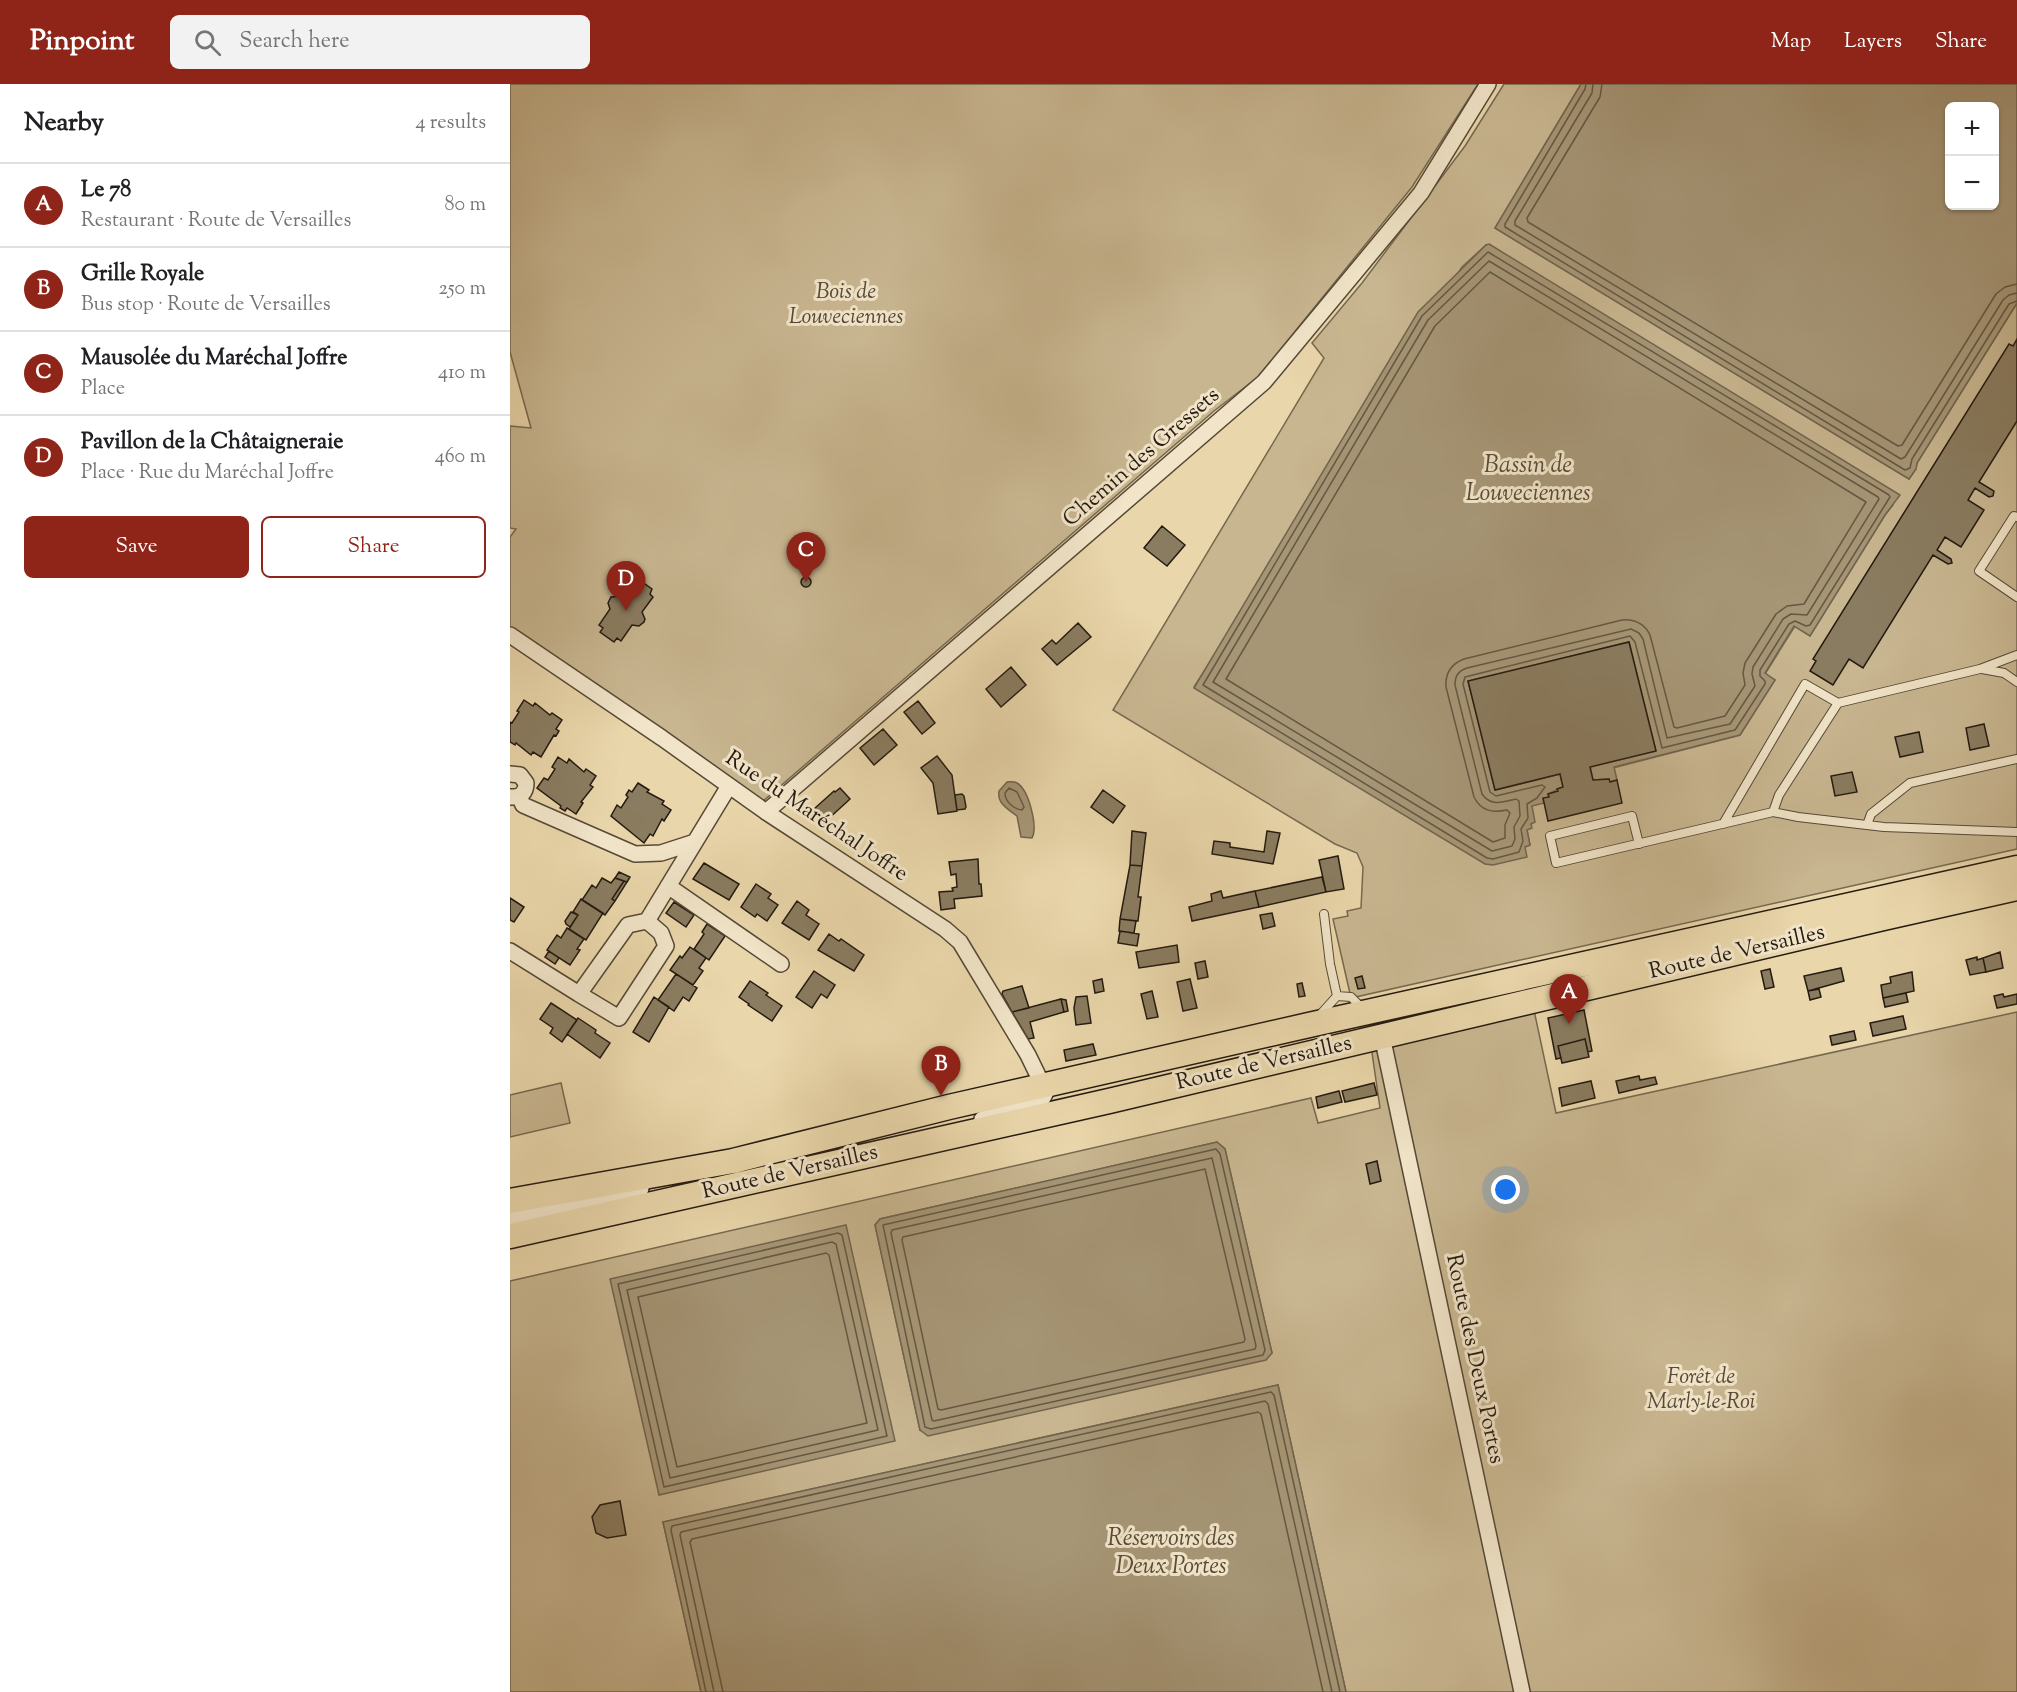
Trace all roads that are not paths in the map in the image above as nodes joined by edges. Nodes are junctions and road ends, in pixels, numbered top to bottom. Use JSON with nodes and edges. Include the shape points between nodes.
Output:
{"nodes":[{"id":1,"x":1488,"y":84,"type":"edge"},
{"id":2,"x":2017,"y":517,"type":"edge"},
{"id":3,"x":2017,"y":597,"type":"edge"},
{"id":4,"x":510,"y":635,"type":"edge"},
{"id":5,"x":2017,"y":655,"type":"edge"},
{"id":6,"x":1980,"y":669,"type":"junction"},
{"id":7,"x":2017,"y":682,"type":"edge"},
{"id":8,"x":1838,"y":703,"type":"junction"},
{"id":9,"x":2017,"y":759,"type":"edge"},
{"id":10,"x":510,"y":774,"type":"edge"},
{"id":11,"x":729,"y":786,"type":"junction"},
{"id":12,"x":514,"y":796,"type":"edge"},
{"id":13,"x":766,"y":812,"type":"junction"},
{"id":14,"x":1773,"y":812,"type":"junction"},
{"id":15,"x":1723,"y":824,"type":"junction"},
{"id":16,"x":1867,"y":825,"type":"junction"},
{"id":17,"x":2017,"y":831,"type":"edge"},
{"id":18,"x":695,"y":842,"type":"junction"},
{"id":19,"x":1639,"y":844,"type":"junction"},
{"id":20,"x":2017,"y":868,"type":"edge"},
{"id":21,"x":668,"y":886,"type":"junction"},
{"id":22,"x":2017,"y":888,"type":"edge"},
{"id":23,"x":1324,"y":914,"type":"dead end"},
{"id":24,"x":647,"y":921,"type":"junction"},
{"id":25,"x":510,"y":951,"type":"edge"},
{"id":26,"x":781,"y":964,"type":"dead end"},
{"id":27,"x":579,"y":994,"type":"junction"},
{"id":28,"x":1337,"y":996,"type":"junction"},
{"id":29,"x":1366,"y":1013,"type":"junction"},
{"id":30,"x":1309,"y":1025,"type":"junction"},
{"id":31,"x":1382,"y":1036,"type":"junction"},
{"id":32,"x":1353,"y":1043,"type":"junction"},
{"id":33,"x":1043,"y":1086,"type":"junction"},
{"id":34,"x":948,"y":1137,"type":"junction"},
{"id":35,"x":531,"y":1203,"type":"edge"},
{"id":36,"x":510,"y":1220,"type":"edge"},
{"id":37,"x":510,"y":1236,"type":"edge"},
{"id":38,"x":1522,"y":1692,"type":"edge"}],
"edges":[{"from":1,"to":13,"type":"street","name":"Chemin des Gressets","via":[[1420,193],[1264,382]]},
{"from":2,"to":3,"type":"lane","via":[[2014,516],[1979,571]]},
{"from":4,"to":11,"type":"street","name":"Rue du Maréchal Joffre"},
{"from":5,"to":6,"type":"lane"},
{"from":6,"to":7,"type":"lane","via":[[2004,673]]},
{"from":6,"to":8,"type":"lane"},
{"from":8,"to":14,"type":"lane","via":[[1779,795]]},
{"from":8,"to":15,"type":"lane","via":[[1805,684]]},
{"from":9,"to":16,"type":"lane","via":[[1910,783],[1871,814]]},
{"from":10,"to":12,"type":"street","via":[[524,778],[526,789]]},
{"from":11,"to":13,"type":"street","name":"Rue du Maréchal Joffre"},
{"from":11,"to":18,"type":"street"},
{"from":12,"to":18,"type":"street","via":[[523,806],[635,854],[661,853]]},
{"from":13,"to":33,"type":"street","name":"Rue du Maréchal Joffre","via":[[960,942]]},
{"from":14,"to":15,"type":"lane"},
{"from":14,"to":16,"type":"lane"},
{"from":15,"to":19,"type":"lane"},
{"from":16,"to":17,"type":"lane"},
{"from":18,"to":21,"type":"street"},
{"from":19,"to":19,"type":"lane","via":[[1556,863],[1550,836],[1632,816]]},
{"from":20,"to":29,"type":"main road","name":"Route de Versailles"},
{"from":21,"to":24,"type":"street"},
{"from":21,"to":26,"type":"street"},
{"from":22,"to":31,"type":"main road","name":"Route de Versailles"},
{"from":23,"to":28,"type":"lane"},
{"from":24,"to":27,"type":"street","via":[[628,925]]},
{"from":24,"to":27,"type":"street","via":[[661,933],[666,946],[619,1018]]},
{"from":25,"to":27,"type":"street"},
{"from":28,"to":29,"type":"lane","via":[[1350,997]]},
{"from":28,"to":30,"type":"lane"},
{"from":29,"to":30,"type":"main road","name":"Route de Versailles"},
{"from":29,"to":32,"type":"street"},
{"from":30,"to":33,"type":"main road","name":"Route de Versailles"},
{"from":31,"to":32,"type":"main road","name":"Route de Versailles"},
{"from":31,"to":38,"type":"street","name":"Route des Deux Portes"},
{"from":32,"to":34,"type":"main road","name":"Route de Versailles"},
{"from":33,"to":34,"type":"street","via":[[1043,1098],[971,1123]]},
{"from":33,"to":35,"type":"main road","name":"Route de Versailles","via":[[733,1161]]},
{"from":34,"to":37,"type":"main road","name":"Route de Versailles"},
{"from":35,"to":36,"type":"main road"}]}
